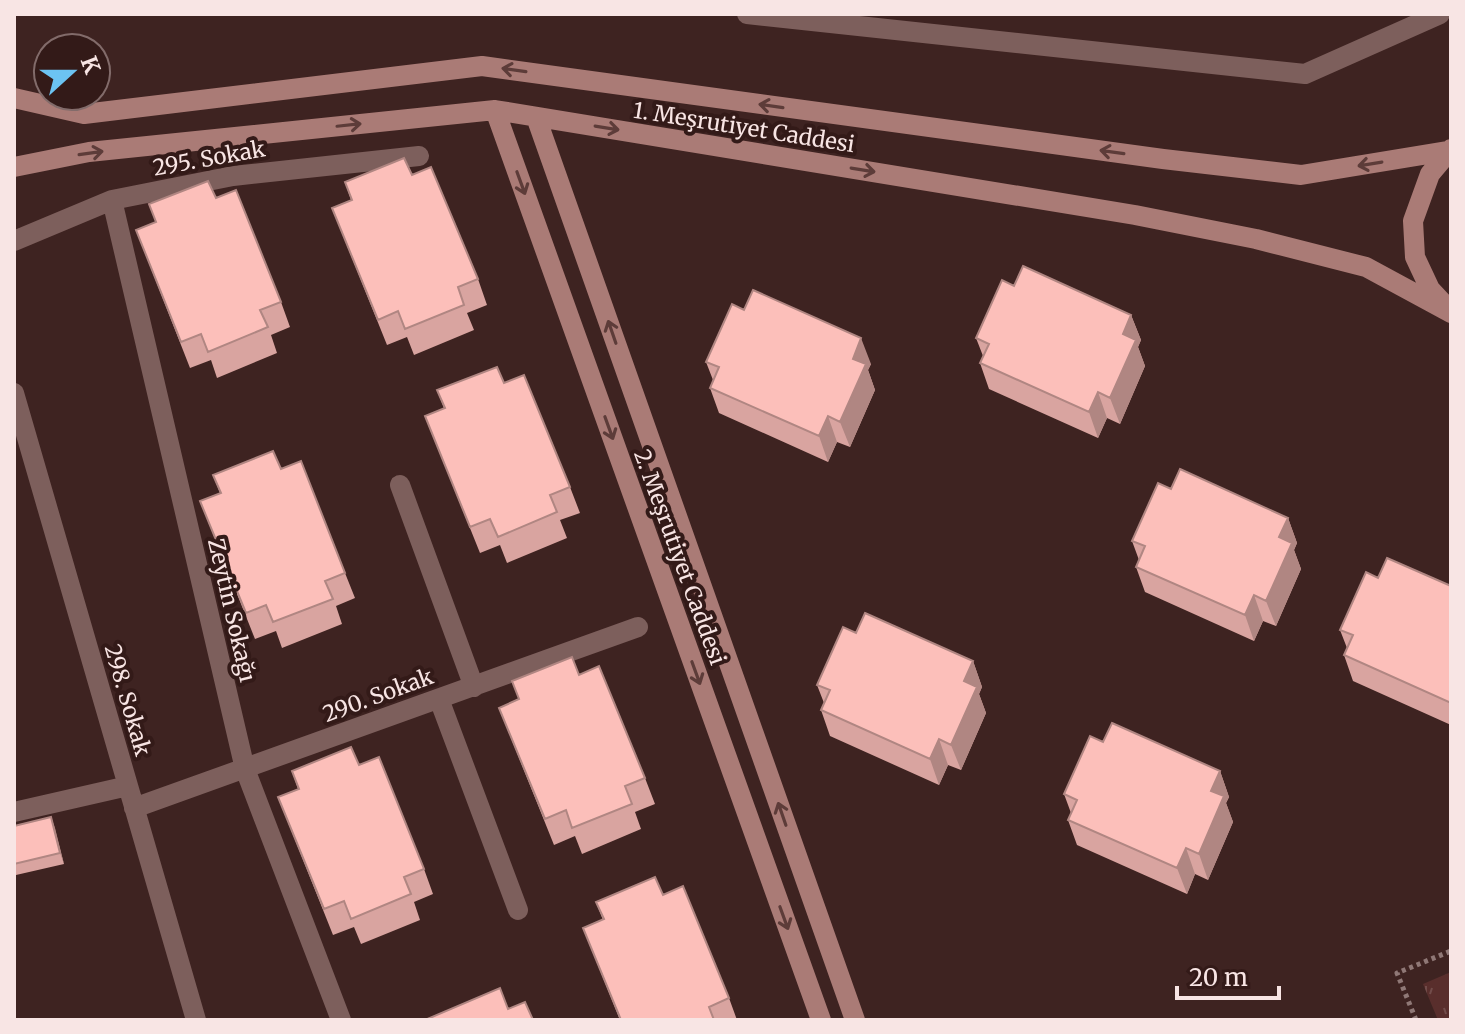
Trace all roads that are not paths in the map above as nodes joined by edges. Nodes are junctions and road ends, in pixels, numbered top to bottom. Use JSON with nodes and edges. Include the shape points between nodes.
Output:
{"nodes":[{"id":1,"x":747,"y":14,"type":"edge"},
{"id":2,"x":1440,"y":14,"type":"edge"},
{"id":3,"x":14,"y":98,"type":"edge"},
{"id":4,"x":495,"y":110,"type":"junction"},
{"id":5,"x":536,"y":117,"type":"junction"},
{"id":6,"x":1449,"y":150,"type":"edge"},
{"id":7,"x":419,"y":156,"type":"dead end"},
{"id":8,"x":14,"y":167,"type":"edge"},
{"id":9,"x":112,"y":200,"type":"junction"},
{"id":10,"x":14,"y":241,"type":"edge"},
{"id":11,"x":1451,"y":312,"type":"edge"},
{"id":12,"x":14,"y":393,"type":"edge"},
{"id":13,"x":400,"y":485,"type":"dead end"},
{"id":14,"x":638,"y":627,"type":"dead end"},
{"id":15,"x":474,"y":687,"type":"junction"},
{"id":16,"x":439,"y":699,"type":"junction"},
{"id":17,"x":245,"y":769,"type":"junction"},
{"id":18,"x":128,"y":786,"type":"junction"},
{"id":19,"x":134,"y":808,"type":"junction"},
{"id":20,"x":14,"y":812,"type":"edge"},
{"id":21,"x":518,"y":910,"type":"dead end"},
{"id":22,"x":195,"y":1020,"type":"edge"},
{"id":23,"x":341,"y":1020,"type":"edge"},
{"id":24,"x":821,"y":1020,"type":"edge"},
{"id":25,"x":855,"y":1020,"type":"edge"}],
"edges":[{"from":1,"to":2,"type":"street","via":[[1305,74]]},
{"from":6,"to":3,"type":"main road","name":"1. Meşrutiyet Caddesi","one_way":true,"via":[[1301,175],[482,66],[84,114]]},
{"from":4,"to":5,"type":"main road","name":"1. Meşrutiyet Caddesi"},
{"from":8,"to":4,"type":"main road","name":"1. Meşrutiyet Caddesi","one_way":true,"via":[[89,152]]},
{"from":4,"to":24,"type":"main road","name":"2. Meşrutiyet Caddesi","one_way":true},
{"from":5,"to":11,"type":"main road","name":"1. Meşrutiyet Caddesi","one_way":true,"via":[[1256,239],[1366,267]]},
{"from":25,"to":5,"type":"main road","name":"2. Meşrutiyet Caddesi","one_way":true},
{"from":6,"to":11,"type":"main road","via":[[1430,174],[1413,221],[1415,257],[1430,289]]},
{"from":7,"to":9,"type":"street","name":"295. Sokak","via":[[233,176]]},
{"from":9,"to":10,"type":"street","name":"295. Sokak"},
{"from":9,"to":17,"type":"street","name":"Zeytin Sokağı"},
{"from":12,"to":18,"type":"street","name":"298. Sokak"},
{"from":13,"to":15,"type":"street"},
{"from":14,"to":15,"type":"street","name":"290. Sokak"},
{"from":15,"to":16,"type":"street","name":"290. Sokak"},
{"from":16,"to":17,"type":"street","name":"290. Sokak"},
{"from":16,"to":21,"type":"street"},
{"from":17,"to":19,"type":"street","name":"290. Sokak"},
{"from":17,"to":23,"type":"street","name":"Zeytin Sokağı"},
{"from":18,"to":19,"type":"street","name":"298. Sokak"},
{"from":18,"to":20,"type":"street"},
{"from":19,"to":22,"type":"street","name":"298. Sokak"}]}
